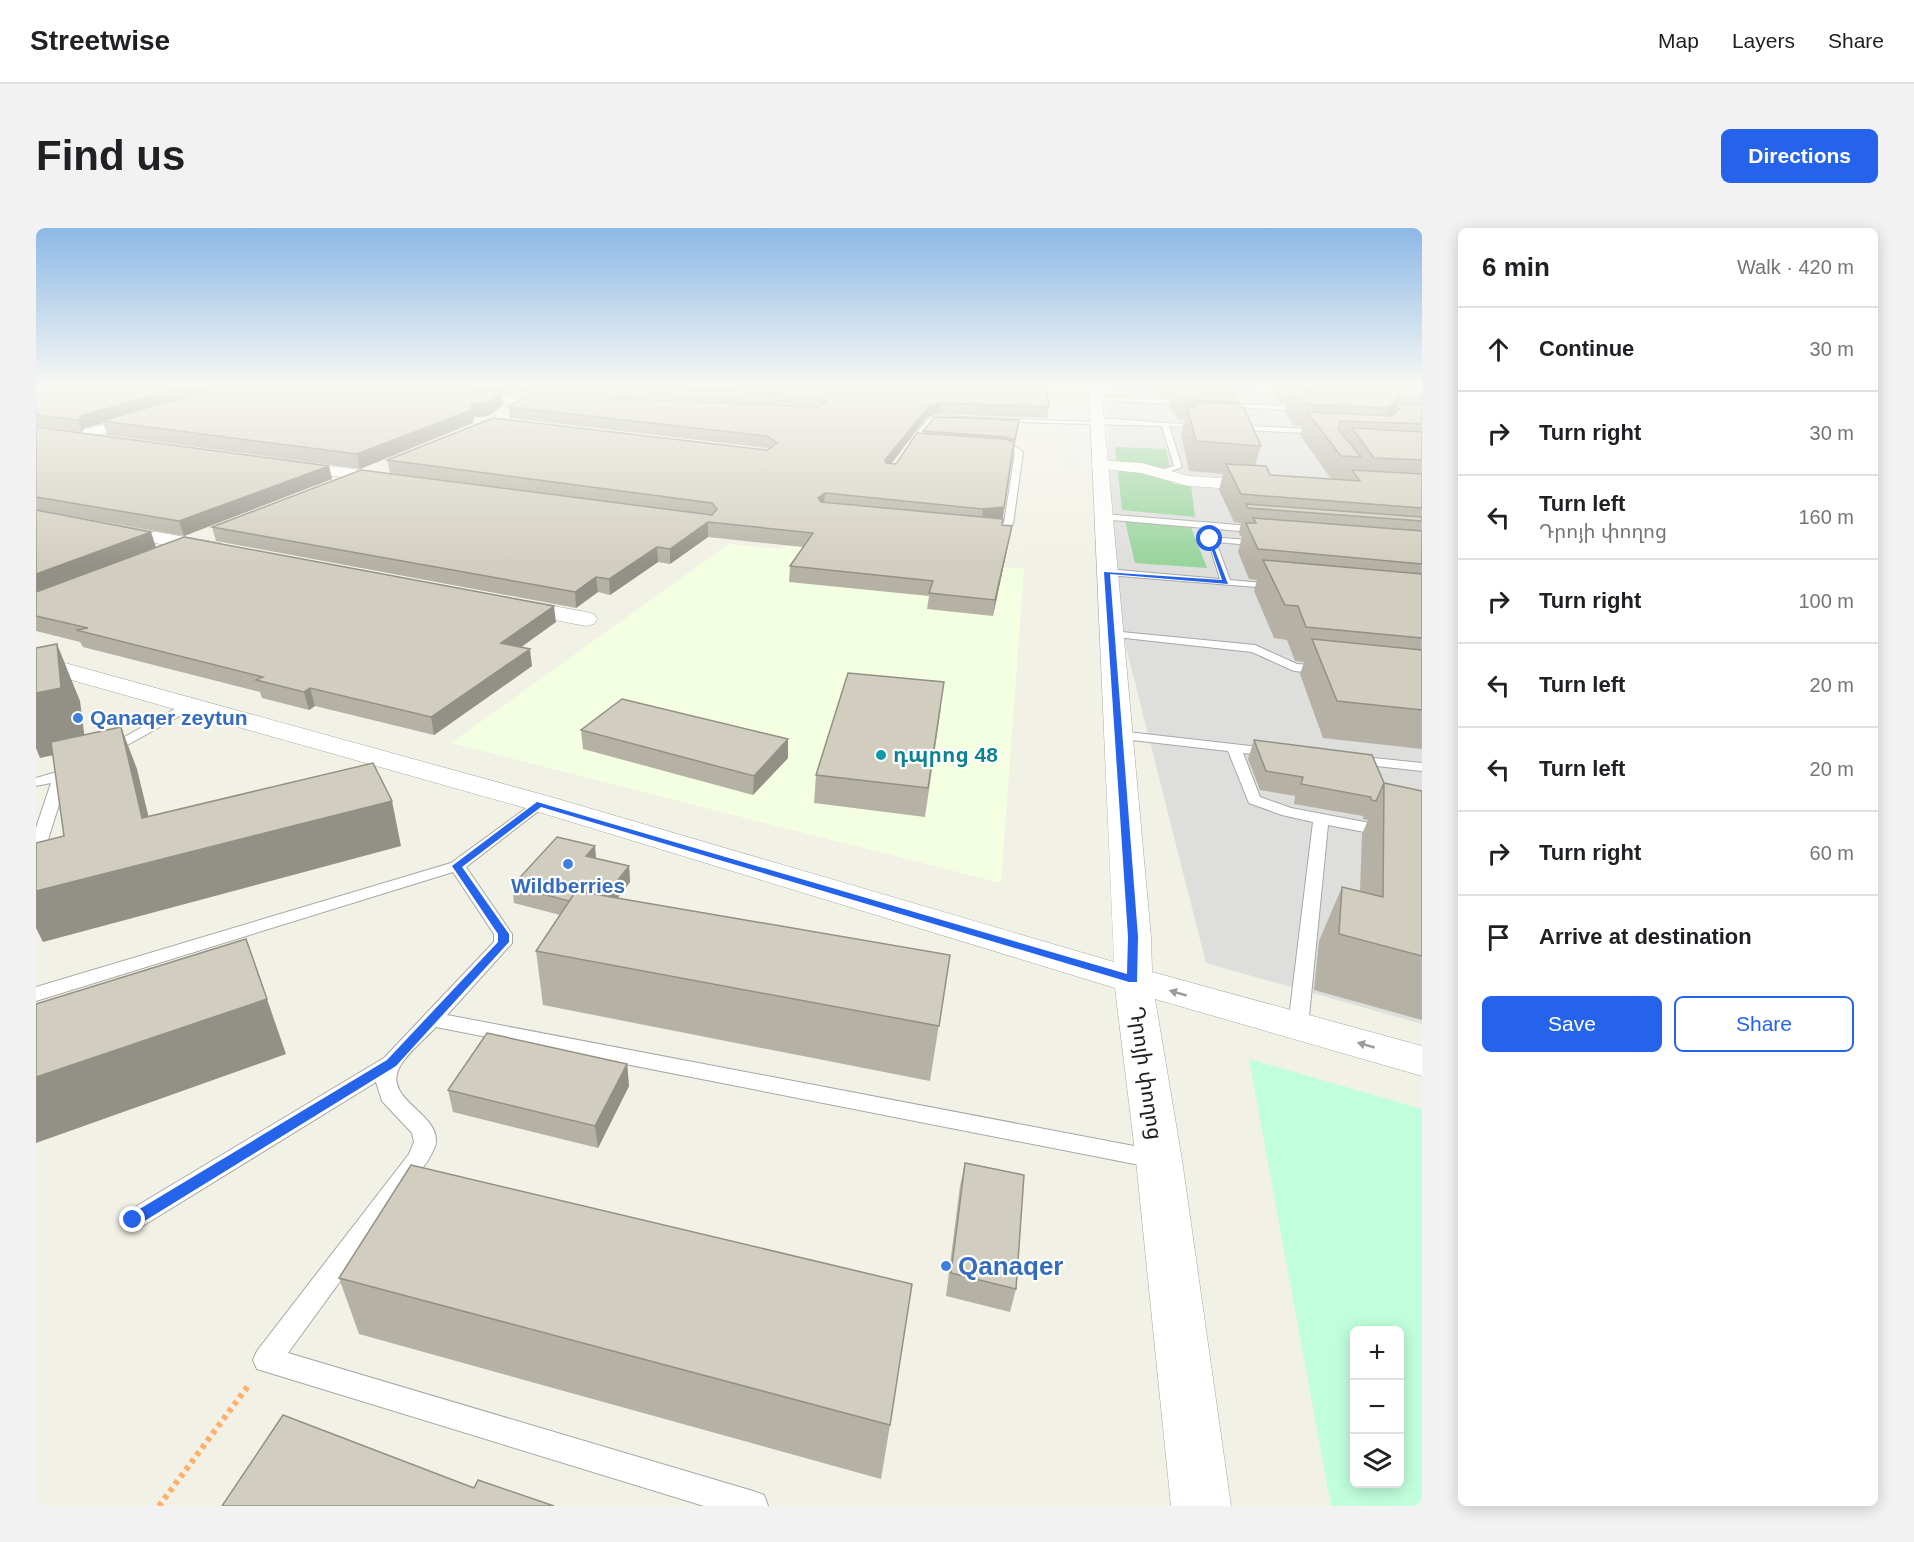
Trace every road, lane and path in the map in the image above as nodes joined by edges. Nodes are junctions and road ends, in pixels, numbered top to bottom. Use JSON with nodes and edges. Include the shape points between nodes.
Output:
{"nodes":[{"id":1,"x":910,"y":446,"type":"edge"},
{"id":2,"x":989,"y":446,"type":"edge"},
{"id":3,"x":1098,"y":446,"type":"edge"},
{"id":4,"x":1172,"y":446,"type":"edge"},
{"id":5,"x":908,"y":449,"type":"edge"},
{"id":6,"x":396,"y":462,"type":"edge"},
{"id":7,"x":272,"y":463,"type":"edge"},
{"id":8,"x":1099,"y":465,"type":"junction"},
{"id":9,"x":1160,"y":472,"type":"junction"},
{"id":10,"x":365,"y":475,"type":"junction"},
{"id":11,"x":412,"y":482,"type":"edge"},
{"id":12,"x":1284,"y":487,"type":"edge"},
{"id":13,"x":332,"y":488,"type":"edge"},
{"id":14,"x":36,"y":516,"type":"edge"},
{"id":15,"x":1103,"y":517,"type":"junction"},
{"id":16,"x":970,"y":527,"type":"edge"},
{"id":17,"x":1272,"y":530,"type":"edge"},
{"id":18,"x":222,"y":531,"type":"edge"},
{"id":19,"x":189,"y":543,"type":"junction"},
{"id":20,"x":1269,"y":544,"type":"edge"},
{"id":21,"x":236,"y":552,"type":"edge"},
{"id":22,"x":156,"y":556,"type":"edge"},
{"id":23,"x":1107,"y":572,"type":"junction"},
{"id":24,"x":1226,"y":582,"type":"junction"},
{"id":25,"x":1292,"y":588,"type":"edge"},
{"id":26,"x":492,"y":601,"type":"edge"},
{"id":27,"x":586,"y":619,"type":"dead end"},
{"id":28,"x":1112,"y":634,"type":"junction"},
{"id":29,"x":54,"y":671,"type":"edge"},
{"id":30,"x":1341,"y":672,"type":"edge"},
{"id":31,"x":189,"y":705,"type":"junction"},
{"id":32,"x":1119,"y":735,"type":"junction"},
{"id":33,"x":1234,"y":748,"type":"junction"},
{"id":34,"x":1281,"y":753,"type":"edge"},
{"id":35,"x":1340,"y":759,"type":"edge"},
{"id":36,"x":1422,"y":767,"type":"edge"},
{"id":37,"x":60,"y":777,"type":"junction"},
{"id":38,"x":36,"y":782,"type":"edge"},
{"id":39,"x":540,"y":803,"type":"junction"},
{"id":40,"x":1321,"y":818,"type":"junction"},
{"id":41,"x":1422,"y":838,"type":"edge"},
{"id":42,"x":39,"y":843,"type":"edge"},
{"id":43,"x":457,"y":866,"type":"junction"},
{"id":44,"x":1133,"y":980,"type":"junction"},
{"id":45,"x":36,"y":994,"type":"edge"},
{"id":46,"x":432,"y":1019,"type":"junction"},
{"id":47,"x":1298,"y":1026,"type":"junction"},
{"id":48,"x":1422,"y":1061,"type":"edge"},
{"id":49,"x":392,"y":1063,"type":"junction"},
{"id":50,"x":1159,"y":1160,"type":"junction"},
{"id":51,"x":133,"y":1220,"type":"dead end"},
{"id":52,"x":267,"y":1360,"type":"junction"},
{"id":53,"x":159,"y":1506,"type":"edge"},
{"id":54,"x":753,"y":1506,"type":"edge"},
{"id":55,"x":1201,"y":1506,"type":"edge"}],
"edges":[{"from":1,"to":5,"type":"lane"},
{"from":2,"to":16,"type":"lane","via":[[1019,452],[1008,524],[999,528]]},
{"from":3,"to":8,"type":"street","name":"Դրոյի փողոց"},
{"from":4,"to":9,"type":"lane","via":[[1178,467]]},
{"from":6,"to":10,"type":"street"},
{"from":7,"to":10,"type":"street"},
{"from":8,"to":9,"type":"street"},
{"from":8,"to":15,"type":"street","name":"Դրոյի փողոց"},
{"from":9,"to":12,"type":"street","via":[[1188,480],[1259,480]]},
{"from":10,"to":11,"type":"street"},
{"from":10,"to":13,"type":"street"},
{"from":14,"to":19,"type":"street"},
{"from":15,"to":17,"type":"lane"},
{"from":15,"to":23,"type":"street","name":"Դրոյի փողոց"},
{"from":18,"to":19,"type":"street"},
{"from":19,"to":21,"type":"street"},
{"from":19,"to":22,"type":"street"},
{"from":20,"to":24,"type":"lane","via":[[1210,539]]},
{"from":23,"to":24,"type":"lane"},
{"from":23,"to":28,"type":"street","name":"Դրոյի փողոց"},
{"from":24,"to":25,"type":"lane"},
{"from":26,"to":27,"type":"street"},
{"from":28,"to":30,"type":"lane","via":[[1255,649],[1294,667]]},
{"from":28,"to":32,"type":"street","name":"Դրոյի փողոց"},
{"from":29,"to":31,"type":"street"},
{"from":31,"to":37,"type":"lane"},
{"from":31,"to":39,"type":"street"},
{"from":32,"to":33,"type":"lane"},
{"from":32,"to":44,"type":"street","name":"Դրոյի փողոց"},
{"from":33,"to":34,"type":"lane"},
{"from":33,"to":40,"type":"lane","via":[[1254,800],[1287,812]]},
{"from":35,"to":36,"type":"lane"},
{"from":37,"to":38,"type":"lane"},
{"from":37,"to":42,"type":"lane"},
{"from":39,"to":43,"type":"lane"},
{"from":39,"to":44,"type":"street"},
{"from":40,"to":41,"type":"lane"},
{"from":40,"to":47,"type":"lane"},
{"from":43,"to":45,"type":"lane"},
{"from":43,"to":46,"type":"lane","via":[[503,934],[503,942]]},
{"from":47,"to":44,"type":"street","one_way":true},
{"from":44,"to":50,"type":"street","name":"Դրոյի փողոց"},
{"from":46,"to":49,"type":"lane"},
{"from":46,"to":50,"type":"lane"},
{"from":48,"to":47,"type":"street","one_way":true},
{"from":49,"to":51,"type":"lane"},
{"from":49,"to":52,"type":"lane","via":[[385,1079],[390,1095],[422,1130],[425,1143]]},
{"from":50,"to":55,"type":"street","name":"Դրոյի փողոց"},
{"from":52,"to":53,"type":"path"},
{"from":52,"to":54,"type":"lane"}]}
